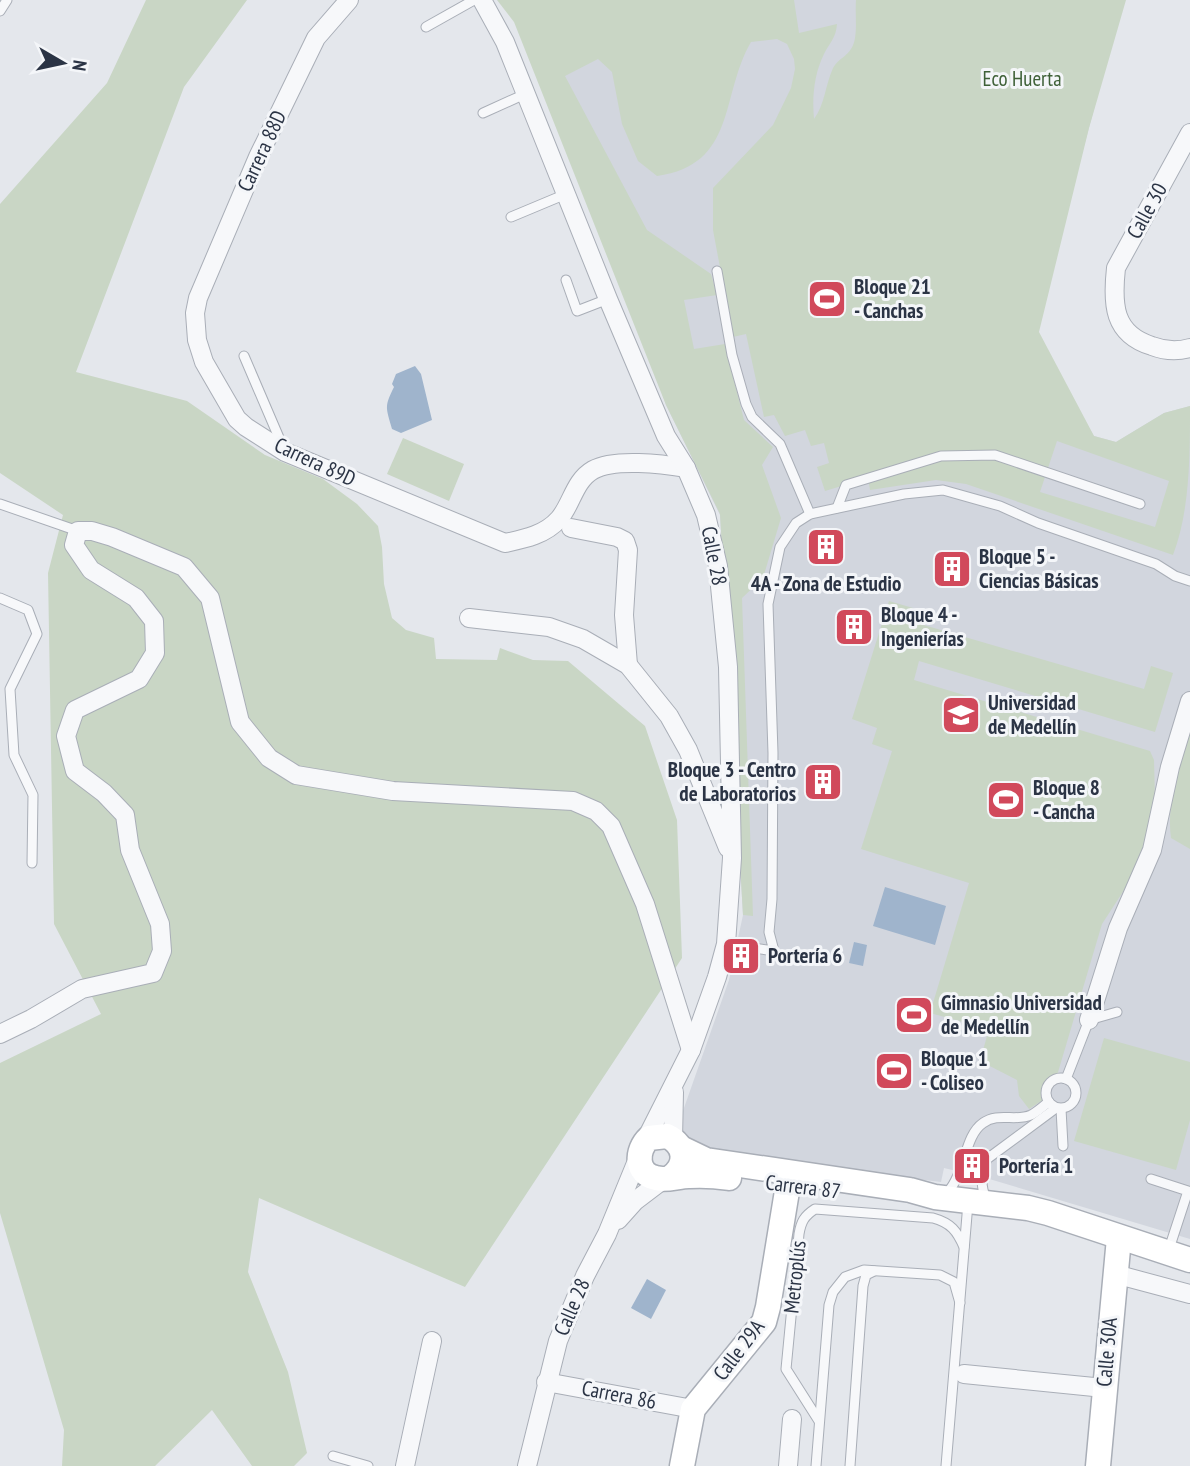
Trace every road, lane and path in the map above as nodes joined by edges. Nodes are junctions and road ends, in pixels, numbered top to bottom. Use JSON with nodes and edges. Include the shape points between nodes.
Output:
{"nodes":[{"id":1,"x":7,"y":0,"type":"edge"},
{"id":2,"x":349,"y":0,"type":"edge"},
{"id":3,"x":474,"y":0,"type":"edge"},
{"id":4,"x":482,"y":0,"type":"edge"},
{"id":5,"x":0,"y":10,"type":"edge"},
{"id":6,"x":426,"y":27,"type":"dead end"},
{"id":7,"x":525,"y":94,"type":"junction"},
{"id":8,"x":483,"y":113,"type":"dead end"},
{"id":9,"x":1190,"y":133,"type":"edge"},
{"id":10,"x":566,"y":194,"type":"junction"},
{"id":11,"x":511,"y":217,"type":"dead end"},
{"id":12,"x":717,"y":271,"type":"dead end"},
{"id":13,"x":566,"y":280,"type":"dead end"},
{"id":14,"x":608,"y":299,"type":"junction"},
{"id":15,"x":195,"y":313,"type":"joint"},
{"id":16,"x":1190,"y":348,"type":"edge"},
{"id":17,"x":244,"y":355,"type":"dead end"},
{"id":18,"x":285,"y":452,"type":"junction"},
{"id":19,"x":685,"y":468,"type":"junction"},
{"id":20,"x":0,"y":504,"type":"edge"},
{"id":21,"x":1140,"y":504,"type":"dead end"},
{"id":22,"x":837,"y":509,"type":"junction"},
{"id":23,"x":810,"y":514,"type":"junction"},
{"id":24,"x":571,"y":528,"type":"dead end"},
{"id":25,"x":78,"y":531,"type":"junction"},
{"id":26,"x":1190,"y":581,"type":"edge"},
{"id":27,"x":0,"y":598,"type":"edge"},
{"id":28,"x":469,"y":618,"type":"dead end"},
{"id":29,"x":628,"y":665,"type":"junction"},
{"id":30,"x":1190,"y":701,"type":"edge"},
{"id":31,"x":732,"y":858,"type":"junction"},
{"id":32,"x":32,"y":863,"type":"dead end"},
{"id":33,"x":726,"y":944,"type":"junction"},
{"id":34,"x":1117,"y":1012,"type":"dead end"},
{"id":35,"x":1089,"y":1020,"type":"junction"},
{"id":36,"x":0,"y":1034,"type":"edge"},
{"id":37,"x":691,"y":1050,"type":"junction"},
{"id":38,"x":677,"y":1078,"type":"junction"},
{"id":39,"x":1066,"y":1079,"type":"junction"},
{"id":40,"x":1055,"y":1106,"type":"junction"},
{"id":41,"x":677,"y":1143,"type":"junction"},
{"id":42,"x":1063,"y":1146,"type":"dead end"},
{"id":43,"x":641,"y":1150,"type":"junction"},
{"id":44,"x":668,"y":1178,"type":"junction"},
{"id":45,"x":1151,"y":1179,"type":"dead end"},
{"id":46,"x":788,"y":1185,"type":"junction"},
{"id":47,"x":938,"y":1198,"type":"junction"},
{"id":48,"x":979,"y":1202,"type":"junction"},
{"id":49,"x":607,"y":1234,"type":"junction"},
{"id":50,"x":1119,"y":1238,"type":"junction"},
{"id":51,"x":964,"y":1247,"type":"junction"},
{"id":52,"x":1179,"y":1257,"type":"edge"},
{"id":53,"x":874,"y":1270,"type":"junction"},
{"id":54,"x":1115,"y":1273,"type":"junction"},
{"id":55,"x":1190,"y":1294,"type":"edge"},
{"id":56,"x":960,"y":1303,"type":"junction"},
{"id":57,"x":432,"y":1341,"type":"dead end"},
{"id":58,"x":964,"y":1374,"type":"dead end"},
{"id":59,"x":546,"y":1382,"type":"junction"},
{"id":60,"x":1104,"y":1388,"type":"junction"},
{"id":61,"x":693,"y":1409,"type":"junction"},
{"id":62,"x":792,"y":1419,"type":"dead end"},
{"id":63,"x":819,"y":1421,"type":"junction"},
{"id":64,"x":333,"y":1456,"type":"dead end"},
{"id":65,"x":368,"y":1466,"type":"edge"},
{"id":66,"x":405,"y":1466,"type":"edge"},
{"id":67,"x":527,"y":1466,"type":"edge"},
{"id":68,"x":682,"y":1466,"type":"edge"},
{"id":69,"x":788,"y":1466,"type":"edge"},
{"id":70,"x":816,"y":1466,"type":"edge"},
{"id":71,"x":850,"y":1466,"type":"edge"},
{"id":72,"x":946,"y":1466,"type":"edge"},
{"id":73,"x":1098,"y":1466,"type":"edge"}],
"edges":[{"from":1,"to":5,"type":"lane"},
{"from":2,"to":15,"type":"street","name":"Carrera 88D","via":[[316,37],[237,205]]},
{"from":3,"to":6,"type":"lane"},
{"from":4,"to":7,"type":"street","name":"Calle 28"},
{"from":7,"to":8,"type":"lane"},
{"from":7,"to":10,"type":"street","name":"Calle 28"},
{"from":9,"to":16,"type":"street","name":"Calle 30","via":[[1116,268],[1113,292],[1116,313],[1135,340],[1165,351]]},
{"from":10,"to":11,"type":"lane"},
{"from":10,"to":14,"type":"street","name":"Calle 28"},
{"from":12,"to":23,"type":"lane","via":[[746,404],[752,417],[780,444]]},
{"from":13,"to":14,"type":"lane","via":[[577,311]]},
{"from":14,"to":19,"type":"street","name":"Calle 28","via":[[666,436]]},
{"from":15,"to":18,"type":"street","name":"Carrera 89D","via":[[204,362],[237,419]]},
{"from":17,"to":18,"type":"lane"},
{"from":18,"to":19,"type":"street","name":"Carrera 89D","via":[[505,543],[528,539],[559,519],[575,487],[594,469],[653,463]]},
{"from":19,"to":31,"type":"street","name":"Calle 28","via":[[706,514],[722,598]]},
{"from":20,"to":25,"type":"lane"},
{"from":21,"to":22,"type":"lane","via":[[995,455],[941,456],[846,485]]},
{"from":22,"to":23,"type":"lane"},
{"from":22,"to":26,"type":"lane","via":[[943,490],[1000,506]]},
{"from":23,"to":33,"type":"lane","via":[[790,529],[780,547],[768,604],[773,753],[769,932],[774,951]]},
{"from":24,"to":29,"type":"street","via":[[625,541]]},
{"from":25,"to":36,"type":"street","via":[[74,545],[91,570],[136,598],[154,621],[155,653],[139,679],[75,710],[65,736],[75,771],[125,815],[130,850],[160,924],[162,951],[153,972],[82,989]]},
{"from":25,"to":37,"type":"street","via":[[112,537],[184,567],[211,598],[240,722],[269,758],[296,775],[393,791],[573,801],[596,811],[611,826],[645,904]]},
{"from":27,"to":32,"type":"lane","via":[[28,610],[37,634],[10,689],[14,755],[33,794]]},
{"from":28,"to":29,"type":"street","via":[[549,627],[583,639]]},
{"from":29,"to":31,"type":"street","via":[[669,716],[688,750]]},
{"from":30,"to":35,"type":"street","via":[[1152,850],[1118,928]]},
{"from":31,"to":33,"type":"street","name":"Calle 28"},
{"from":33,"to":37,"type":"street","name":"Calle 28"},
{"from":34,"to":35,"type":"lane"},
{"from":35,"to":39,"type":"lane"},
{"from":37,"to":38,"type":"street","name":"Calle 28"},
{"from":38,"to":41,"type":"street","via":[[672,1106]]},
{"from":38,"to":43,"type":"street","name":"Calle 28"},
{"from":39,"to":40,"type":"lane","via":[[1049,1084],[1046,1093]]},
{"from":39,"to":40,"type":"lane","via":[[1076,1096],[1071,1105]]},
{"from":40,"to":42,"type":"lane"},
{"from":40,"to":47,"type":"lane","via":[[981,1124],[971,1137],[959,1178]]},
{"from":40,"to":48,"type":"lane","via":[[987,1159],[982,1170],[985,1197]]},
{"from":41,"to":43,"type":"street","via":[[667,1136],[654,1136]]},
{"from":41,"to":44,"type":"street","via":[[683,1154],[681,1167]]},
{"from":41,"to":47,"type":"street","name":"Carrera 87","via":[[706,1160],[911,1190]]},
{"from":43,"to":44,"type":"street","via":[[640,1163],[646,1174]]},
{"from":43,"to":49,"type":"street","name":"Calle 28"},
{"from":44,"to":46,"type":"street","name":"Carrera 87","via":[[713,1176]]},
{"from":44,"to":49,"type":"street","via":[[635,1201]]},
{"from":45,"to":52,"type":"lane","via":[[1188,1191]]},
{"from":46,"to":47,"type":"street","name":"Carrera 87","via":[[910,1200]]},
{"from":46,"to":61,"type":"street","name":"Calle 29A","via":[[764,1322]]},
{"from":47,"to":48,"type":"street","name":"Carrera 87"},
{"from":48,"to":50,"type":"street","name":"Carrera 87","via":[[1048,1213]]},
{"from":48,"to":51,"type":"lane"},
{"from":49,"to":59,"type":"street","name":"Calle 28","via":[[569,1311]]},
{"from":50,"to":52,"type":"street","name":"Carrera 87"},
{"from":50,"to":54,"type":"street","name":"Calle 30A"},
{"from":51,"to":56,"type":"lane"},
{"from":51,"to":63,"type":"lane","name":"Metroplús","via":[[951,1225],[933,1218],[815,1209],[806,1215],[800,1223],[786,1369]]},
{"from":53,"to":56,"type":"lane","name":"Metroplús","via":[[940,1275],[954,1282]]},
{"from":53,"to":63,"type":"lane","name":"Metroplús","via":[[850,1274],[833,1292]]},
{"from":53,"to":71,"type":"lane","via":[[866,1275],[863,1286]]},
{"from":54,"to":55,"type":"street"},
{"from":54,"to":60,"type":"street","name":"Calle 30A"},
{"from":56,"to":72,"type":"lane"},
{"from":57,"to":66,"type":"street"},
{"from":58,"to":60,"type":"street"},
{"from":59,"to":61,"type":"street","name":"Carrera 86"},
{"from":59,"to":67,"type":"street","name":"Calle 28"},
{"from":60,"to":73,"type":"street","name":"Calle 30A"},
{"from":61,"to":68,"type":"street","name":"Calle 29A"},
{"from":62,"to":69,"type":"street"},
{"from":63,"to":70,"type":"lane","name":"Metroplús"},
{"from":64,"to":65,"type":"lane"}]}
